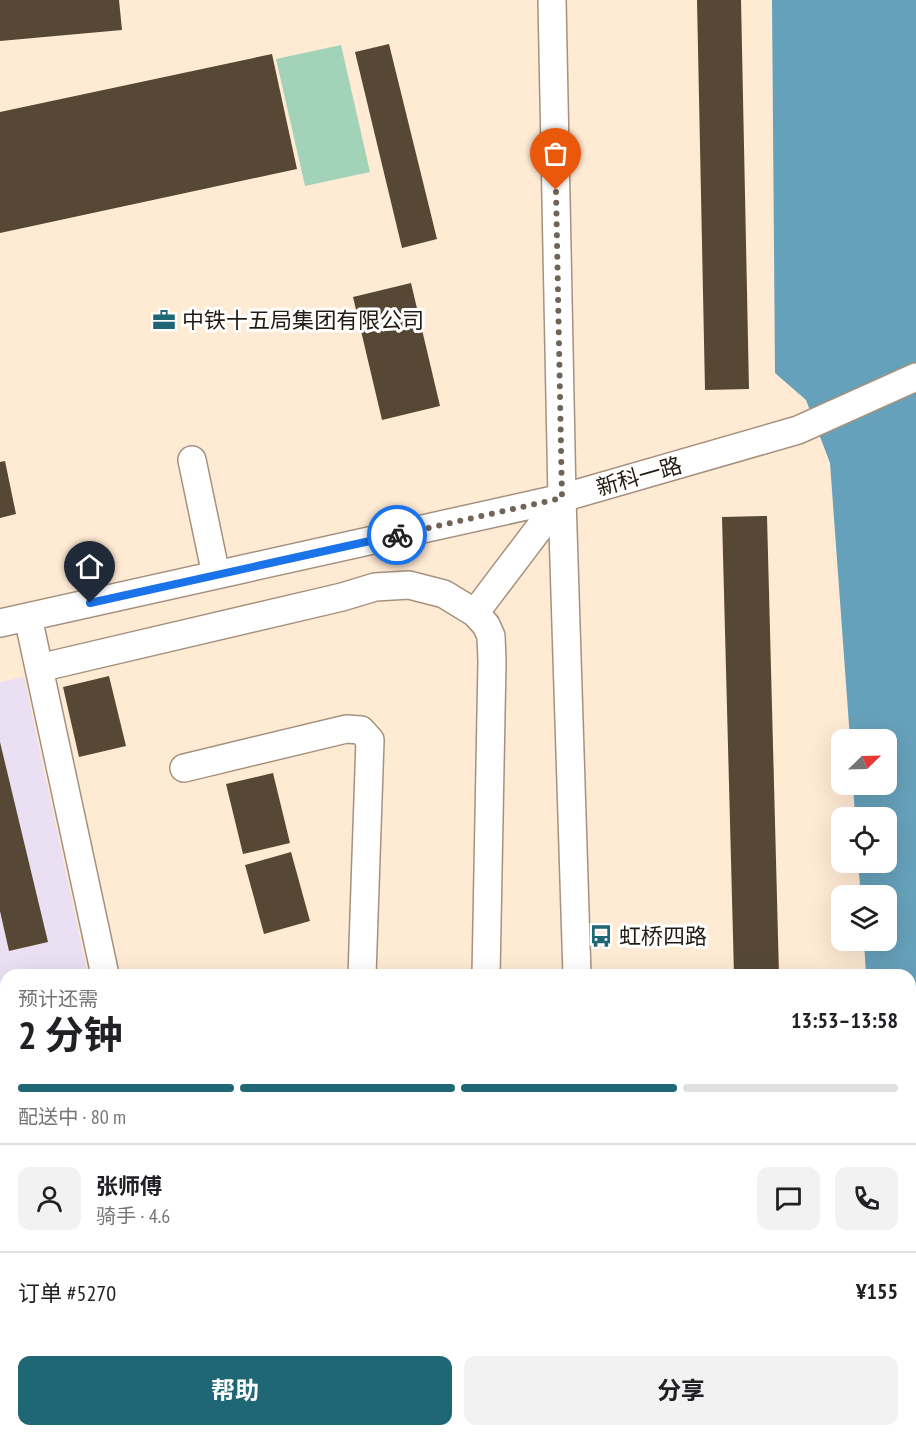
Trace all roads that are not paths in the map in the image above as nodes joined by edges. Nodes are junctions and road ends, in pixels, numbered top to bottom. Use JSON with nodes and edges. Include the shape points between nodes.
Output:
{"nodes":[{"id":1,"x":552,"y":0,"type":"edge"},
{"id":2,"x":916,"y":376,"type":"edge"},
{"id":3,"x":192,"y":460,"type":"dead end"},
{"id":4,"x":562,"y":498,"type":"junction"},
{"id":5,"x":216,"y":575,"type":"junction"},
{"id":6,"x":476,"y":613,"type":"junction"},
{"id":7,"x":27,"y":617,"type":"junction"},
{"id":8,"x":0,"y":623,"type":"edge"},
{"id":9,"x":39,"y":668,"type":"junction"},
{"id":10,"x":184,"y":768,"type":"dead end"},
{"id":11,"x":104,"y":969,"type":"edge"},
{"id":12,"x":362,"y":969,"type":"edge"},
{"id":13,"x":486,"y":969,"type":"edge"},
{"id":14,"x":576,"y":969,"type":"edge"}],
"edges":[{"from":1,"to":4,"type":"street"},
{"from":2,"to":4,"type":"street","name":"新科一路","via":[[798,430]]},
{"from":3,"to":5,"type":"street"},
{"from":4,"to":5,"type":"street","name":"新科一路"},
{"from":4,"to":6,"type":"street"},
{"from":4,"to":14,"type":"street"},
{"from":5,"to":7,"type":"street","name":"新科一路"},
{"from":6,"to":9,"type":"street","via":[[444,594],[409,585],[375,587]]},
{"from":6,"to":13,"type":"street","via":[[486,625],[492,644]]},
{"from":7,"to":8,"type":"street","name":"新科一路"},
{"from":7,"to":9,"type":"street"},
{"from":9,"to":11,"type":"street"},
{"from":10,"to":12,"type":"street","via":[[346,729],[361,730],[370,740]]}]}
